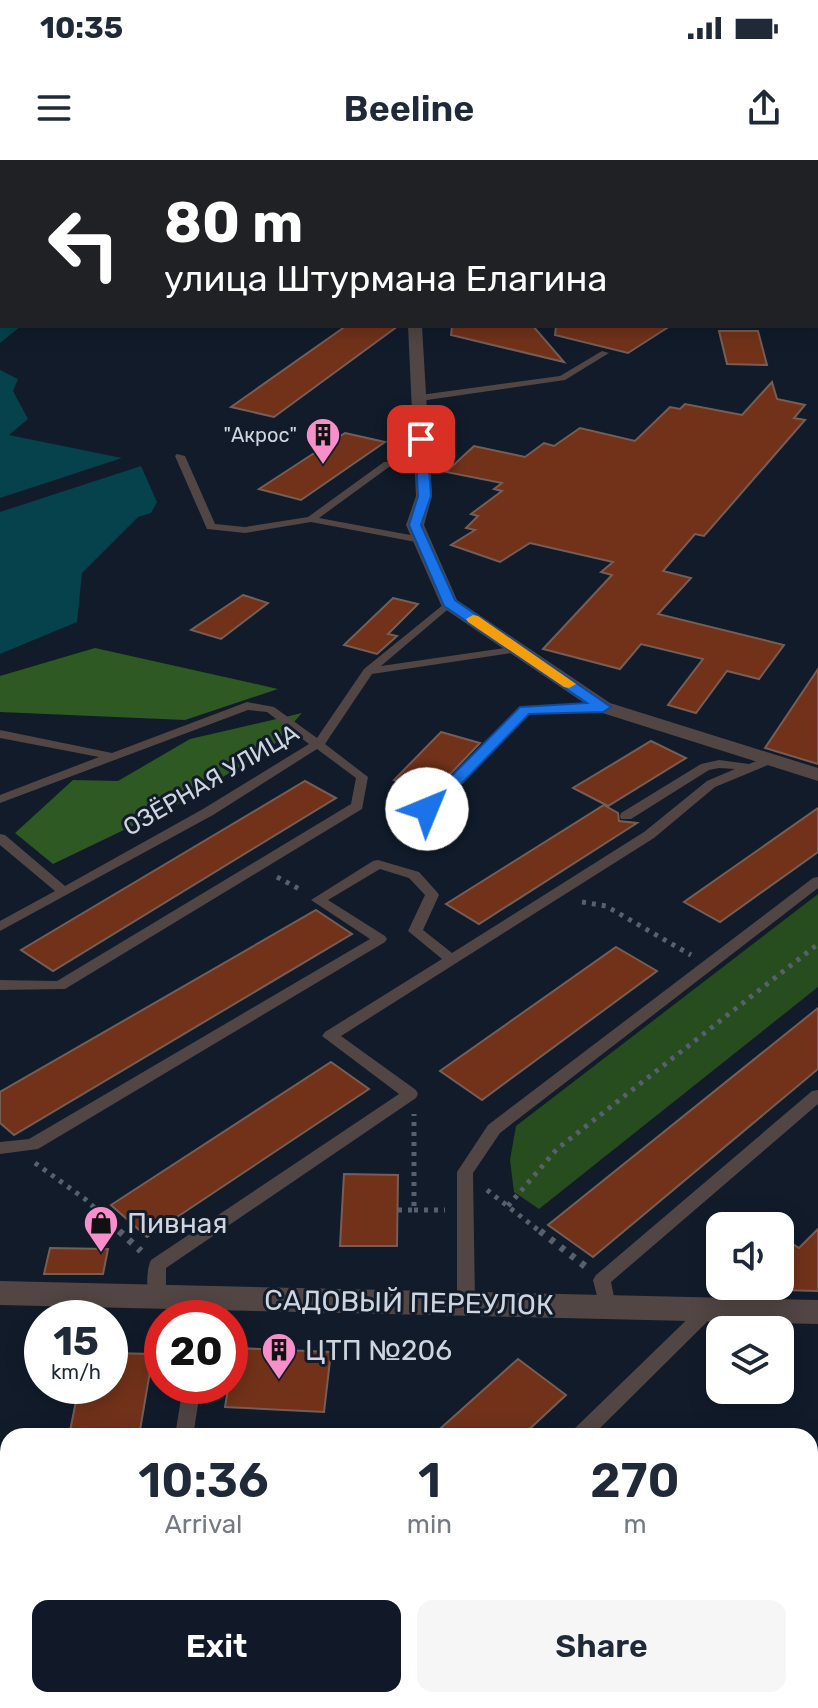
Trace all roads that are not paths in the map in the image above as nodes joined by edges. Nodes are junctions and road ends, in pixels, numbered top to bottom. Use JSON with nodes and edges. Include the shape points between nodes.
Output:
{"nodes":[{"id":1,"x":415,"y":328,"type":"edge"},
{"id":2,"x":605,"y":353,"type":"dead end"},
{"id":3,"x":420,"y":398,"type":"junction"},
{"id":4,"x":180,"y":456,"type":"dead end"},
{"id":5,"x":422,"y":466,"type":"junction"},
{"id":6,"x":311,"y":519,"type":"junction"},
{"id":7,"x":421,"y":540,"type":"junction"},
{"id":8,"x":449,"y":603,"type":"junction"},
{"id":9,"x":518,"y":649,"type":"junction"},
{"id":10,"x":368,"y":671,"type":"junction"},
{"id":11,"x":603,"y":707,"type":"junction"},
{"id":12,"x":0,"y":734,"type":"edge"},
{"id":13,"x":319,"y":743,"type":"junction"},
{"id":14,"x":111,"y":757,"type":"junction"},
{"id":15,"x":760,"y":764,"type":"junction"},
{"id":16,"x":818,"y":775,"type":"edge"},
{"id":17,"x":0,"y":799,"type":"edge"},
{"id":18,"x":427,"y":809,"type":"dead end"},
{"id":19,"x":626,"y":816,"type":"dead end"},
{"id":20,"x":0,"y":838,"type":"edge"},
{"id":21,"x":818,"y":881,"type":"edge"},
{"id":22,"x":62,"y":890,"type":"junction"},
{"id":23,"x":0,"y":927,"type":"edge"},
{"id":24,"x":451,"y":959,"type":"junction"},
{"id":25,"x":0,"y":985,"type":"edge"},
{"id":26,"x":818,"y":1095,"type":"edge"},
{"id":27,"x":0,"y":1148,"type":"edge"},
{"id":28,"x":0,"y":1293,"type":"edge"},
{"id":29,"x":605,"y":1294,"type":"junction"},
{"id":30,"x":157,"y":1296,"type":"junction"},
{"id":31,"x":173,"y":1300,"type":"edge"},
{"id":32,"x":466,"y":1303,"type":"junction"},
{"id":33,"x":248,"y":1307,"type":"edge"},
{"id":34,"x":709,"y":1309,"type":"junction"},
{"id":35,"x":818,"y":1312,"type":"edge"},
{"id":36,"x":189,"y":1404,"type":"edge"},
{"id":37,"x":185,"y":1428,"type":"edge"},
{"id":38,"x":588,"y":1428,"type":"edge"}],
"edges":[{"from":1,"to":3,"type":"street"},
{"from":2,"to":3,"type":"lane","via":[[562,378]]},
{"from":3,"to":5,"type":"street"},
{"from":4,"to":6,"type":"lane","via":[[211,527],[245,530]]},
{"from":5,"to":6,"type":"lane","via":[[387,464]]},
{"from":5,"to":7,"type":"street","via":[[424,496],[415,525]]},
{"from":6,"to":7,"type":"lane"},
{"from":7,"to":8,"type":"street"},
{"from":8,"to":9,"type":"street"},
{"from":8,"to":10,"type":"lane","name":"ОЗЁРНАЯ УЛИЦА"},
{"from":9,"to":10,"type":"lane"},
{"from":9,"to":11,"type":"street"},
{"from":10,"to":13,"type":"lane","name":"ОЗЁРНАЯ УЛИЦА"},
{"from":11,"to":15,"type":"street"},
{"from":11,"to":18,"type":"lane","via":[[525,710]]},
{"from":12,"to":14,"type":"lane"},
{"from":13,"to":14,"type":"lane","via":[[270,709],[247,706]]},
{"from":13,"to":22,"type":"lane","name":"ОЗЁРНАЯ УЛИЦА","via":[[208,812]]},
{"from":13,"to":25,"type":"lane","via":[[362,777],[357,806],[60,986]]},
{"from":14,"to":17,"type":"lane"},
{"from":15,"to":16,"type":"street"},
{"from":15,"to":19,"type":"lane","via":[[705,767]]},
{"from":15,"to":24,"type":"lane","via":[[711,784],[649,835]]},
{"from":20,"to":22,"type":"lane"},
{"from":21,"to":32,"type":"lane","via":[[494,1129],[465,1172]]},
{"from":22,"to":23,"type":"lane","name":"ОЗЁРНАЯ УЛИЦА"},
{"from":24,"to":27,"type":"lane","via":[[415,931],[432,895],[414,875],[378,864],[318,900],[380,939],[32,1145]]},
{"from":24,"to":30,"type":"lane","via":[[330,1036],[410,1094],[157,1265]]},
{"from":26,"to":29,"type":"lane"},
{"from":28,"to":30,"type":"street","name":"САДОВЫЙ ПЕРЕУЛОК"},
{"from":29,"to":32,"type":"street","name":"САДОВЫЙ ПЕРЕУЛОК"},
{"from":29,"to":34,"type":"street","name":"САДОВЫЙ ПЕРЕУЛОК"},
{"from":30,"to":31,"type":"street","name":"САДОВЫЙ ПЕРЕУЛОК"},
{"from":32,"to":33,"type":"street","name":"САДОВЫЙ ПЕРЕУЛОК"},
{"from":34,"to":35,"type":"street","name":"САДОВЫЙ ПЕРЕУЛОК"},
{"from":34,"to":38,"type":"lane"},
{"from":36,"to":37,"type":"lane"}]}
